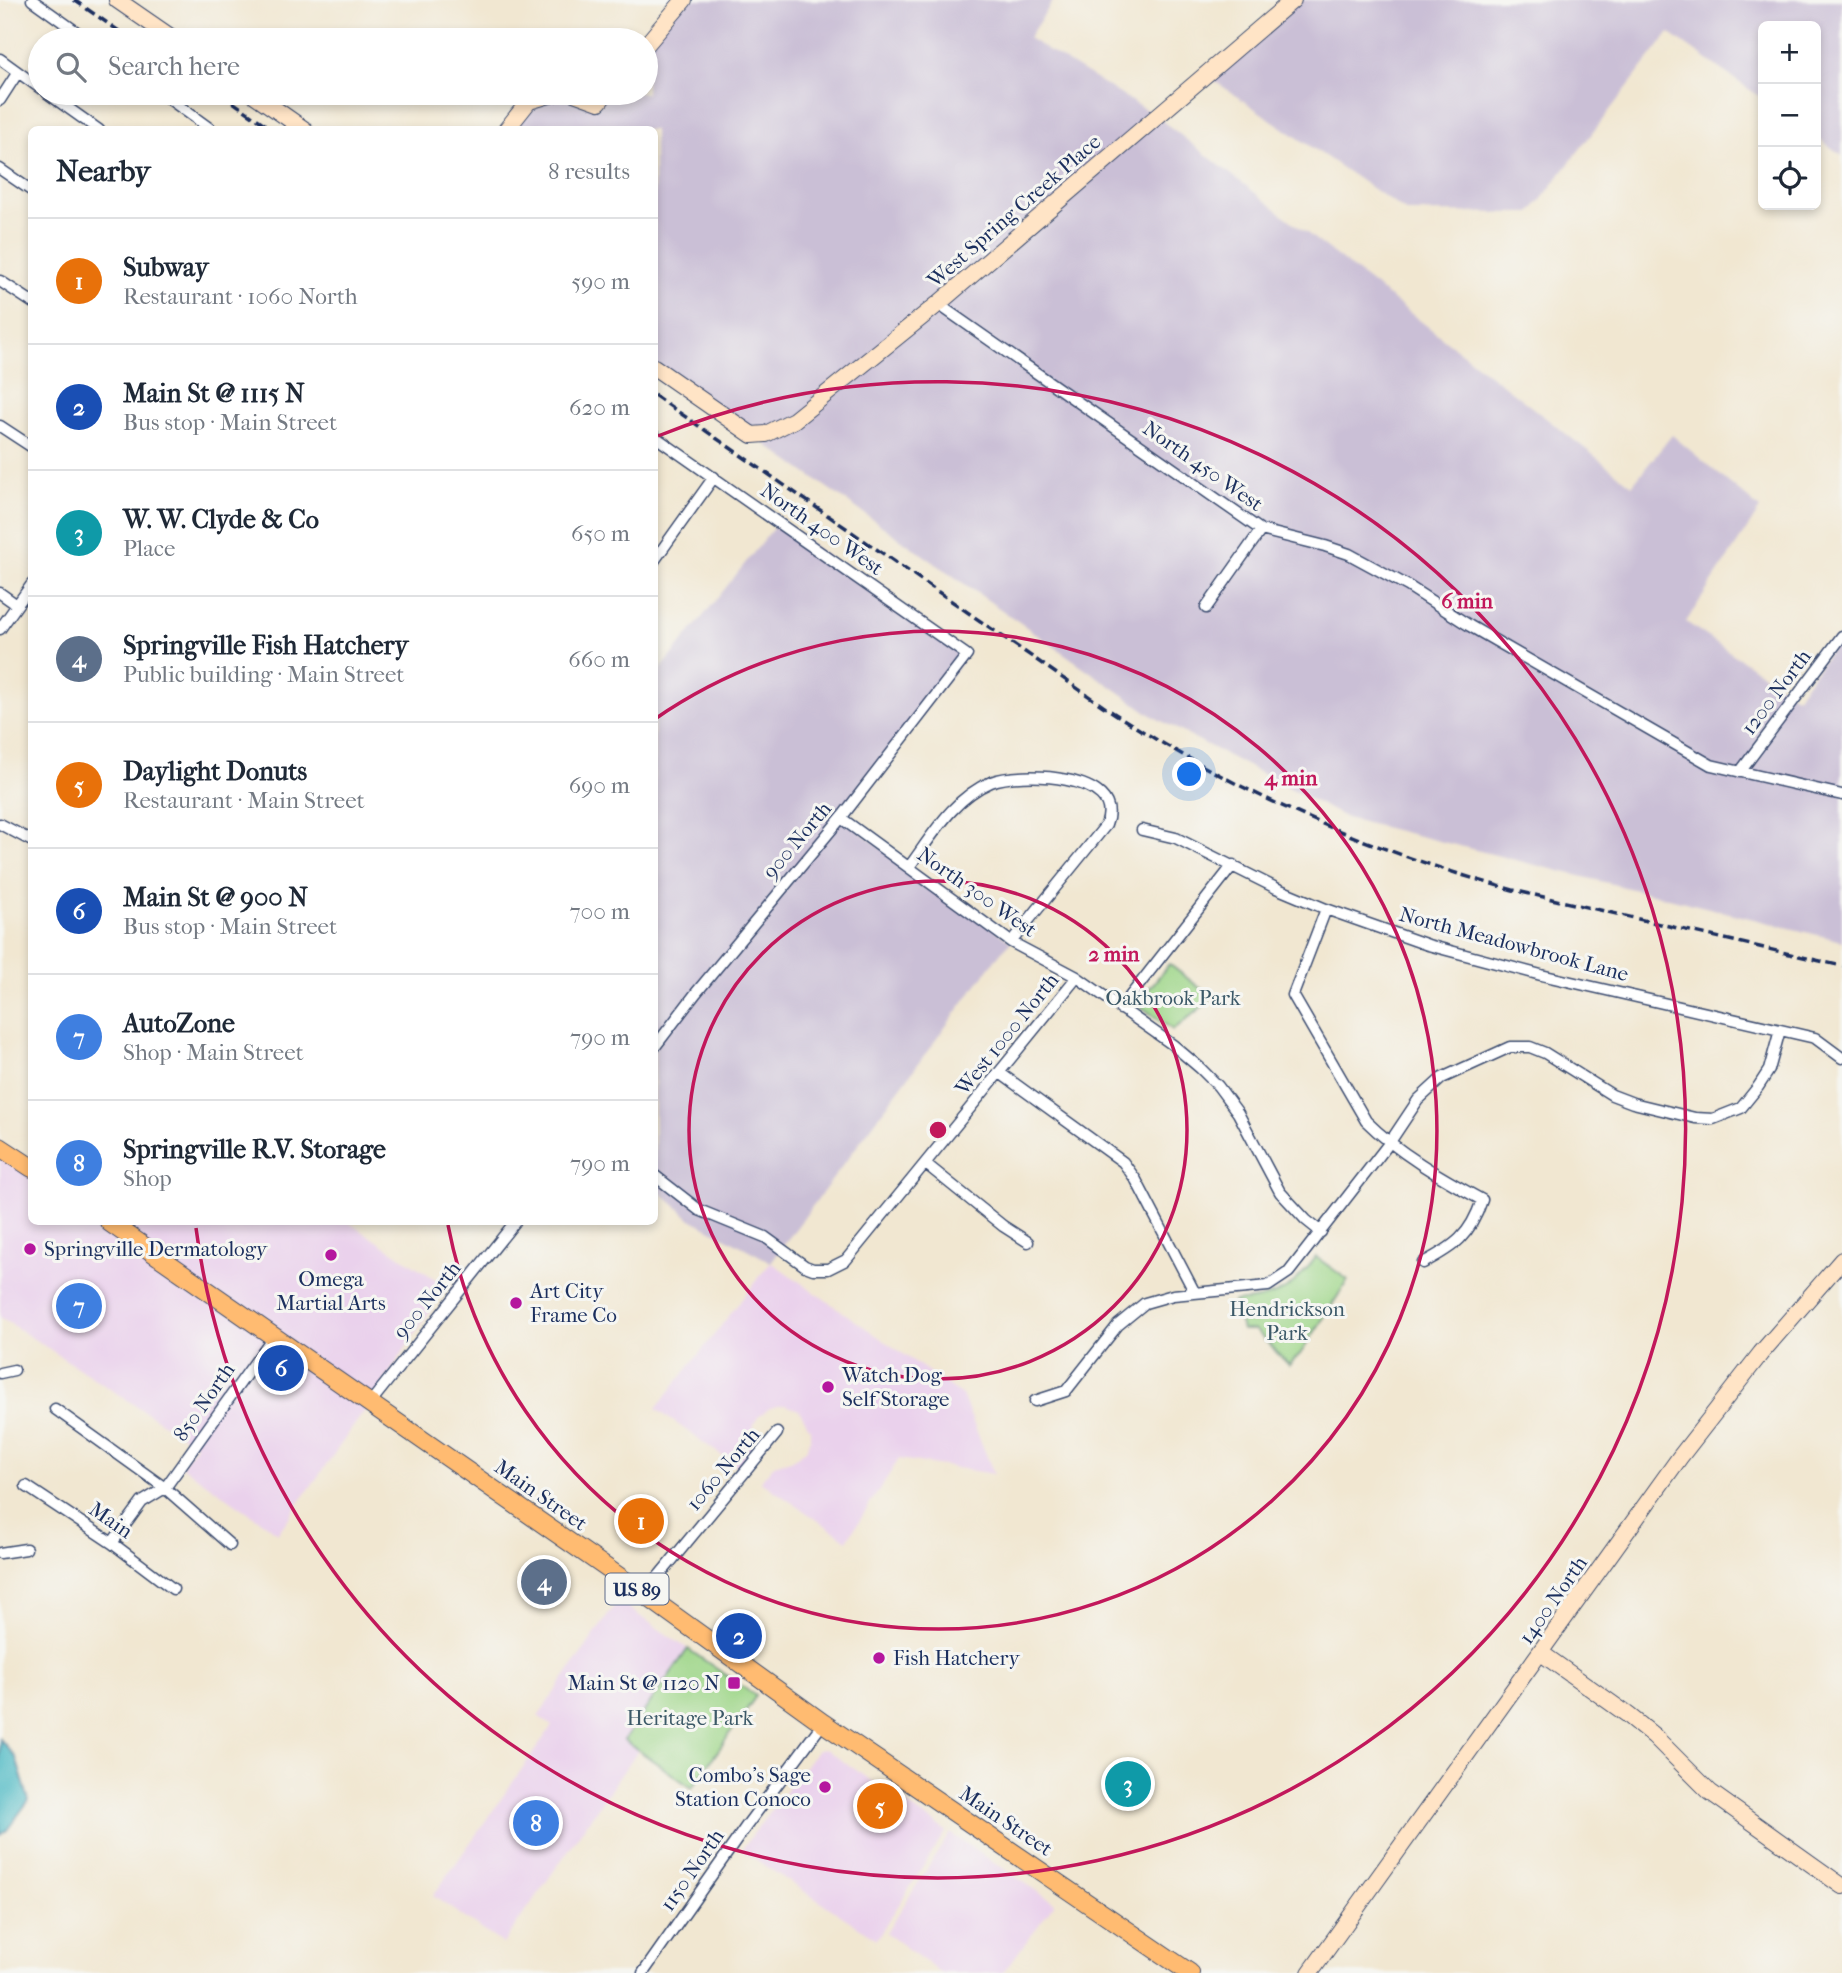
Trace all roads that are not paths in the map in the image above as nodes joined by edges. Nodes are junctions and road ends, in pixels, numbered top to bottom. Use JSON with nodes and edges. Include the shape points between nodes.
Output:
{"nodes":[{"id":1,"x":32,"y":0,"type":"edge"},
{"id":2,"x":117,"y":0,"type":"edge"},
{"id":3,"x":684,"y":0,"type":"edge"},
{"id":4,"x":1293,"y":0,"type":"edge"},
{"id":5,"x":71,"y":28,"type":"edge"},
{"id":6,"x":158,"y":28,"type":"edge"},
{"id":7,"x":658,"y":31,"type":"edge"},
{"id":8,"x":0,"y":59,"type":"edge"},
{"id":9,"x":18,"y":72,"type":"junction"},
{"id":10,"x":28,"y":79,"type":"edge"},
{"id":11,"x":0,"y":100,"type":"edge"},
{"id":12,"x":64,"y":105,"type":"edge"},
{"id":13,"x":178,"y":105,"type":"edge"},
{"id":14,"x":269,"y":105,"type":"edge"},
{"id":15,"x":526,"y":105,"type":"edge"},
{"id":16,"x":93,"y":126,"type":"edge"},
{"id":17,"x":206,"y":126,"type":"edge"},
{"id":18,"x":299,"y":126,"type":"edge"},
{"id":19,"x":509,"y":126,"type":"edge"},
{"id":20,"x":0,"y":169,"type":"edge"},
{"id":21,"x":28,"y":188,"type":"edge"},
{"id":22,"x":0,"y":281,"type":"edge"},
{"id":23,"x":28,"y":299,"type":"edge"},
{"id":24,"x":938,"y":304,"type":"junction"},
{"id":25,"x":658,"y":370,"type":"edge"},
{"id":26,"x":0,"y":426,"type":"edge"},
{"id":27,"x":658,"y":439,"type":"edge"},
{"id":28,"x":28,"y":444,"type":"edge"},
{"id":29,"x":715,"y":477,"type":"junction"},
{"id":30,"x":1261,"y":530,"type":"junction"},
{"id":31,"x":658,"y":555,"type":"edge"},
{"id":32,"x":28,"y":589,"type":"edge"},
{"id":33,"x":0,"y":593,"type":"edge"},
{"id":34,"x":16,"y":605,"type":"junction"},
{"id":35,"x":1206,"y":608,"type":"dead end"},
{"id":36,"x":0,"y":628,"type":"edge"},
{"id":37,"x":1842,"y":636,"type":"edge"},
{"id":38,"x":967,"y":655,"type":"joint"},
{"id":39,"x":1740,"y":772,"type":"junction"},
{"id":40,"x":1842,"y":795,"type":"edge"},
{"id":41,"x":841,"y":818,"type":"junction"},
{"id":42,"x":0,"y":824,"type":"edge"},
{"id":43,"x":1142,"y":830,"type":"dead end"},
{"id":44,"x":28,"y":839,"type":"edge"},
{"id":45,"x":1233,"y":866,"type":"junction"},
{"id":46,"x":909,"y":867,"type":"junction"},
{"id":47,"x":1326,"y":909,"type":"junction"},
{"id":48,"x":1012,"y":942,"type":"junction"},
{"id":49,"x":1077,"y":977,"type":"junction"},
{"id":50,"x":1120,"y":1009,"type":"junction"},
{"id":51,"x":1780,"y":1030,"type":"junction"},
{"id":52,"x":658,"y":1043,"type":"edge"},
{"id":53,"x":1842,"y":1058,"type":"edge"},
{"id":54,"x":1000,"y":1073,"type":"junction"},
{"id":55,"x":1391,"y":1142,"type":"junction"},
{"id":56,"x":0,"y":1147,"type":"edge"},
{"id":57,"x":926,"y":1164,"type":"junction"},
{"id":58,"x":28,"y":1165,"type":"edge"},
{"id":59,"x":658,"y":1178,"type":"edge"},
{"id":60,"x":113,"y":1225,"type":"edge"},
{"id":61,"x":513,"y":1225,"type":"edge"},
{"id":62,"x":1321,"y":1232,"type":"junction"},
{"id":63,"x":1028,"y":1242,"type":"dead end"},
{"id":64,"x":1842,"y":1260,"type":"edge"},
{"id":65,"x":1423,"y":1263,"type":"dead end"},
{"id":66,"x":1195,"y":1293,"type":"junction"},
{"id":67,"x":273,"y":1337,"type":"junction"},
{"id":68,"x":14,"y":1370,"type":"dead end"},
{"id":69,"x":0,"y":1373,"type":"edge"},
{"id":70,"x":1035,"y":1401,"type":"dead end"},
{"id":71,"x":370,"y":1403,"type":"junction"},
{"id":72,"x":55,"y":1409,"type":"dead end"},
{"id":73,"x":777,"y":1433,"type":"dead end"},
{"id":74,"x":26,"y":1486,"type":"dead end"},
{"id":75,"x":165,"y":1488,"type":"junction"},
{"id":76,"x":112,"y":1543,"type":"junction"},
{"id":77,"x":230,"y":1545,"type":"dead end"},
{"id":78,"x":26,"y":1549,"type":"dead end"},
{"id":79,"x":0,"y":1553,"type":"edge"},
{"id":80,"x":173,"y":1589,"type":"dead end"},
{"id":81,"x":644,"y":1594,"type":"junction"},
{"id":82,"x":1541,"y":1653,"type":"junction"},
{"id":83,"x":823,"y":1723,"type":"junction"},
{"id":84,"x":1842,"y":1886,"type":"edge"},
{"id":85,"x":643,"y":1973,"type":"edge"},
{"id":86,"x":1190,"y":1973,"type":"edge"},
{"id":87,"x":1310,"y":1973,"type":"edge"}],
"edges":[{"from":1,"to":5,"type":"street"},
{"from":2,"to":6,"type":"street"},
{"from":3,"to":7,"type":"street"},
{"from":4,"to":24,"type":"street","name":"West Spring Creek Place"},
{"from":8,"to":9,"type":"street"},
{"from":9,"to":10,"type":"street"},
{"from":9,"to":11,"type":"street"},
{"from":12,"to":16,"type":"street"},
{"from":13,"to":17,"type":"street"},
{"from":14,"to":18,"type":"street"},
{"from":15,"to":19,"type":"street"},
{"from":20,"to":21,"type":"street"},
{"from":22,"to":23,"type":"street"},
{"from":24,"to":25,"type":"street","name":"West Spring Creek Place","via":[[794,420],[765,434],[752,435]]},
{"from":24,"to":30,"type":"street","name":"North 450 West"},
{"from":26,"to":28,"type":"street"},
{"from":27,"to":29,"type":"street","name":"North 400 West"},
{"from":29,"to":31,"type":"street"},
{"from":29,"to":38,"type":"street","name":"North 400 West"},
{"from":30,"to":35,"type":"street"},
{"from":30,"to":39,"type":"street","name":"North 450 West","via":[[1349,554],[1710,765]]},
{"from":32,"to":34,"type":"street"},
{"from":33,"to":34,"type":"street"},
{"from":34,"to":36,"type":"street"},
{"from":37,"to":39,"type":"street","name":"1200 North"},
{"from":38,"to":41,"type":"street","name":"900 North"},
{"from":39,"to":40,"type":"street","name":"North 450 West"},
{"from":41,"to":46,"type":"street","name":"North 300 West"},
{"from":41,"to":52,"type":"street","name":"900 North"},
{"from":42,"to":44,"type":"street"},
{"from":43,"to":45,"type":"street","name":"North Meadowbrook Lane","via":[[1176,838]]},
{"from":45,"to":47,"type":"street","name":"North Meadowbrook Lane"},
{"from":45,"to":50,"type":"street"},
{"from":46,"to":48,"type":"street","name":"North 300 West"},
{"from":46,"to":48,"type":"street","via":[[950,812],[990,783],[1012,777],[1061,779],[1078,782],[1098,794],[1108,812],[1105,825]]},
{"from":47,"to":51,"type":"street","name":"North Meadowbrook Lane","via":[[1450,951]]},
{"from":47,"to":55,"type":"street","via":[[1293,995],[1366,1121]]},
{"from":48,"to":49,"type":"street","name":"North 300 West"},
{"from":49,"to":50,"type":"street","name":"North 300 West"},
{"from":49,"to":54,"type":"street","name":"West 1000 North"},
{"from":50,"to":62,"type":"street","name":"North 300 West","via":[[1173,1045],[1218,1086],[1238,1113],[1280,1192]]},
{"from":51,"to":53,"type":"street","name":"North Meadowbrook Lane","via":[[1815,1038]]},
{"from":51,"to":55,"type":"street","via":[[1769,1070],[1741,1108],[1728,1115],[1695,1118],[1633,1103],[1545,1053],[1518,1045],[1442,1078],[1418,1100]]},
{"from":54,"to":57,"type":"street","name":"West 1000 North"},
{"from":54,"to":66,"type":"street","via":[[1123,1162]]},
{"from":55,"to":62,"type":"street"},
{"from":55,"to":65,"type":"street","via":[[1482,1200],[1476,1217],[1454,1246]]},
{"from":56,"to":58,"type":"main road"},
{"from":57,"to":59,"type":"street","name":"West 1000 North","via":[[846,1260],[828,1269],[805,1266],[765,1237],[699,1209]]},
{"from":57,"to":63,"type":"street"},
{"from":60,"to":67,"type":"main road","name":"Main Street","number":"US 89"},
{"from":61,"to":71,"type":"street","name":"900 North"},
{"from":62,"to":66,"type":"street","via":[[1289,1272],[1268,1286]]},
{"from":64,"to":82,"type":"street","name":"1400 North","via":[[1680,1457]]},
{"from":66,"to":70,"type":"street","via":[[1145,1303],[1118,1325],[1066,1391]]},
{"from":67,"to":71,"type":"main road","name":"Main Street","number":"US 89"},
{"from":67,"to":75,"type":"street","name":"850 North"},
{"from":68,"to":69,"type":"street"},
{"from":71,"to":81,"type":"main road","name":"Main Street","number":"US 89"},
{"from":72,"to":75,"type":"street"},
{"from":73,"to":81,"type":"street","name":"1060 North"},
{"from":74,"to":76,"type":"street","name":"Main"},
{"from":75,"to":76,"type":"street","name":"850 North","via":[[142,1502]]},
{"from":75,"to":77,"type":"street"},
{"from":76,"to":80,"type":"street","name":"Main"},
{"from":78,"to":79,"type":"street"},
{"from":81,"to":83,"type":"main road","name":"Main Street","number":"US 89"},
{"from":82,"to":84,"type":"street","via":[[1645,1728],[1710,1792]]},
{"from":82,"to":87,"type":"street","name":"1400 North"},
{"from":83,"to":85,"type":"street","name":"1150 North"},
{"from":83,"to":86,"type":"main road","name":"Main Street","number":"US 89"}]}
